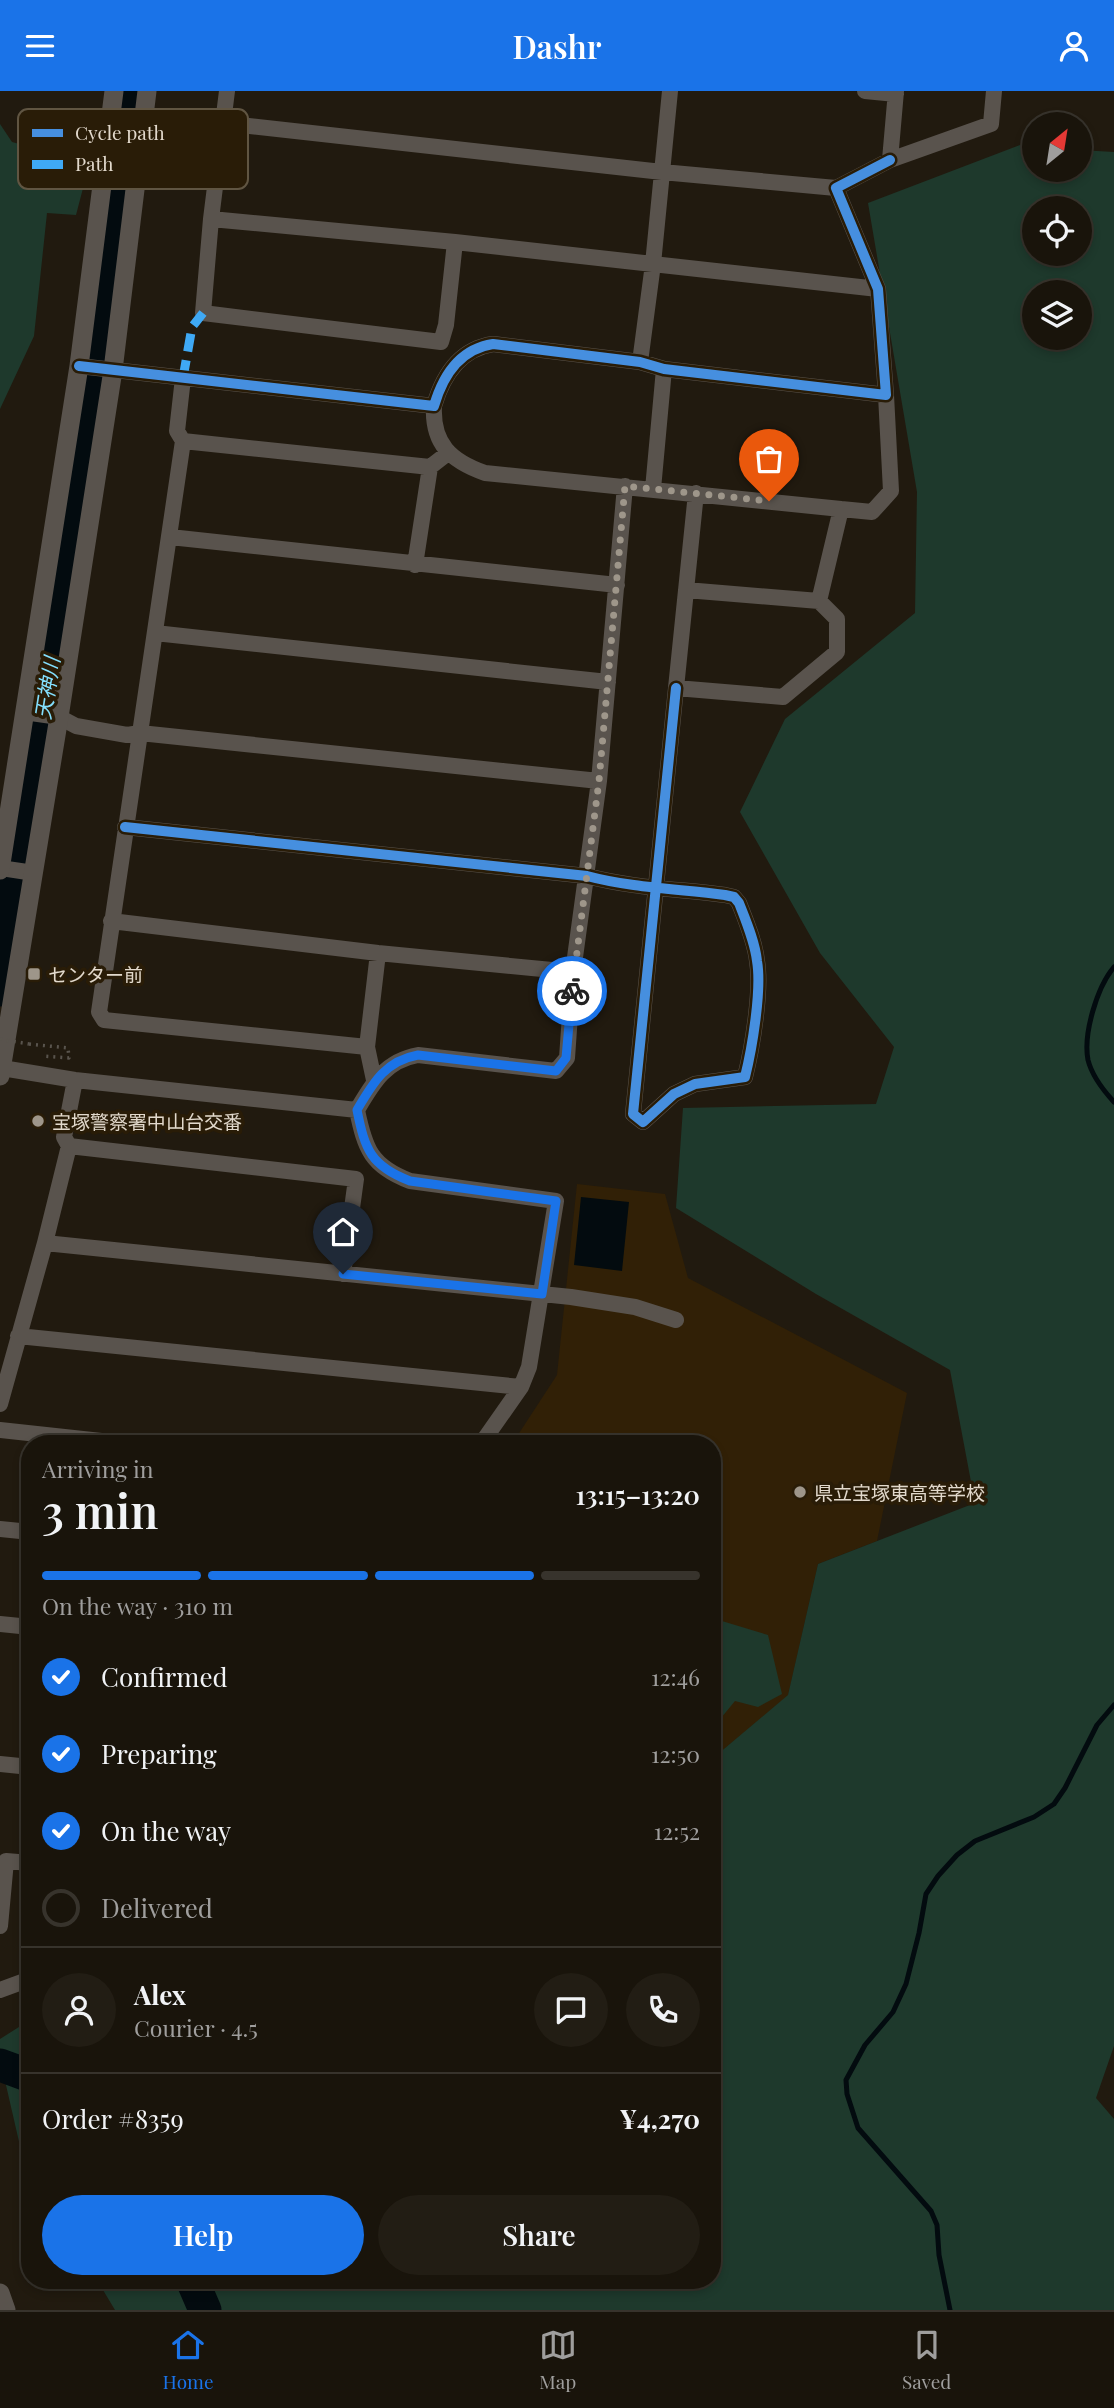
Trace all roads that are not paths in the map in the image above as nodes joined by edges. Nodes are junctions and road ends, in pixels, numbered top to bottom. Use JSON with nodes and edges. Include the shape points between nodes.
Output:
{"nodes":[{"id":1,"x":114,"y":91,"type":"edge"},
{"id":2,"x":147,"y":91,"type":"edge"},
{"id":3,"x":227,"y":91,"type":"edge"},
{"id":4,"x":670,"y":91,"type":"edge"},
{"id":5,"x":865,"y":91,"type":"edge"},
{"id":6,"x":994,"y":91,"type":"edge"},
{"id":7,"x":896,"y":92,"type":"edge"},
{"id":8,"x":112,"y":109,"type":"edge"},
{"id":9,"x":145,"y":109,"type":"edge"},
{"id":10,"x":224,"y":109,"type":"edge"},
{"id":11,"x":248,"y":126,"type":"edge"},
{"id":12,"x":890,"y":160,"type":"junction"},
{"id":13,"x":662,"y":172,"type":"junction"},
{"id":14,"x":836,"y":188,"type":"junction"},
{"id":15,"x":102,"y":189,"type":"edge"},
{"id":16,"x":135,"y":189,"type":"edge"},
{"id":17,"x":214,"y":189,"type":"edge"},
{"id":18,"x":211,"y":219,"type":"junction"},
{"id":19,"x":454,"y":242,"type":"junction"},
{"id":20,"x":653,"y":264,"type":"junction"},
{"id":21,"x":878,"y":289,"type":"junction"},
{"id":22,"x":441,"y":342,"type":"junction"},
{"id":23,"x":457,"y":361,"type":"junction"},
{"id":24,"x":640,"y":362,"type":"junction"},
{"id":25,"x":79,"y":366,"type":"junction"},
{"id":26,"x":664,"y":369,"type":"junction"},
{"id":27,"x":113,"y":370,"type":"junction"},
{"id":28,"x":183,"y":378,"type":"junction"},
{"id":29,"x":886,"y":395,"type":"junction"},
{"id":30,"x":435,"y":406,"type":"junction"},
{"id":31,"x":183,"y":441,"type":"junction"},
{"id":32,"x":448,"y":453,"type":"junction"},
{"id":33,"x":429,"y":467,"type":"junction"},
{"id":34,"x":625,"y":486,"type":"junction"},
{"id":35,"x":653,"y":489,"type":"junction"},
{"id":36,"x":696,"y":493,"type":"junction"},
{"id":37,"x":841,"y":509,"type":"junction"},
{"id":38,"x":170,"y":537,"type":"junction"},
{"id":39,"x":415,"y":565,"type":"junction"},
{"id":40,"x":617,"y":586,"type":"junction"},
{"id":41,"x":687,"y":590,"type":"junction"},
{"id":42,"x":819,"y":601,"type":"junction"},
{"id":43,"x":155,"y":633,"type":"junction"},
{"id":44,"x":608,"y":683,"type":"junction"},
{"id":45,"x":676,"y":688,"type":"junction"},
{"id":46,"x":23,"y":712,"type":"junction"},
{"id":47,"x":59,"y":717,"type":"junction"},
{"id":48,"x":141,"y":733,"type":"junction"},
{"id":49,"x":599,"y":781,"type":"junction"},
{"id":50,"x":125,"y":827,"type":"junction"},
{"id":51,"x":14,"y":871,"type":"edge"},
{"id":52,"x":587,"y":876,"type":"junction"},
{"id":53,"x":657,"y":887,"type":"junction"},
{"id":54,"x":111,"y":921,"type":"junction"},
{"id":55,"x":378,"y":953,"type":"junction"},
{"id":56,"x":573,"y":972,"type":"junction"},
{"id":57,"x":367,"y":1047,"type":"junction"},
{"id":58,"x":1,"y":1072,"type":"edge"},
{"id":59,"x":75,"y":1080,"type":"junction"},
{"id":60,"x":374,"y":1080,"type":"junction"},
{"id":61,"x":357,"y":1110,"type":"junction"},
{"id":62,"x":69,"y":1146,"type":"junction"},
{"id":63,"x":45,"y":1243,"type":"junction"},
{"id":64,"x":343,"y":1274,"type":"junction"},
{"id":65,"x":542,"y":1294,"type":"junction"},
{"id":66,"x":676,"y":1320,"type":"dead end"},
{"id":67,"x":18,"y":1336,"type":"junction"},
{"id":68,"x":521,"y":1387,"type":"junction"},
{"id":69,"x":0,"y":1404,"type":"edge"},
{"id":70,"x":0,"y":1430,"type":"edge"},
{"id":71,"x":46,"y":1435,"type":"edge"},
{"id":72,"x":487,"y":1435,"type":"edge"},
{"id":73,"x":0,"y":1529,"type":"edge"},
{"id":74,"x":21,"y":1531,"type":"edge"},
{"id":75,"x":0,"y":1624,"type":"edge"},
{"id":76,"x":21,"y":1626,"type":"edge"},
{"id":77,"x":0,"y":1764,"type":"edge"},
{"id":78,"x":21,"y":1766,"type":"edge"},
{"id":79,"x":21,"y":1862,"type":"edge"},
{"id":80,"x":0,"y":1926,"type":"edge"},
{"id":81,"x":21,"y":1982,"type":"edge"},
{"id":82,"x":0,"y":1990,"type":"edge"},
{"id":83,"x":0,"y":2293,"type":"edge"},
{"id":84,"x":6,"y":2310,"type":"edge"}],
"edges":[{"from":1,"to":8,"type":"street"},
{"from":2,"to":9,"type":"street"},
{"from":3,"to":10,"type":"street"},
{"from":4,"to":13,"type":"street"},
{"from":5,"to":7,"type":"street"},
{"from":6,"to":12,"type":"street","via":[[990,124]]},
{"from":7,"to":12,"type":"street"},
{"from":11,"to":13,"type":"street"},
{"from":12,"to":14,"type":"street"},
{"from":13,"to":14,"type":"street"},
{"from":13,"to":20,"type":"street"},
{"from":14,"to":21,"type":"street"},
{"from":15,"to":25,"type":"street"},
{"from":16,"to":27,"type":"street"},
{"from":17,"to":18,"type":"street"},
{"from":18,"to":19,"type":"street"},
{"from":18,"to":22,"type":"street","via":[[203,313]]},
{"from":19,"to":20,"type":"street"},
{"from":19,"to":22,"type":"street"},
{"from":20,"to":21,"type":"street"},
{"from":20,"to":24,"type":"street"},
{"from":21,"to":29,"type":"street"},
{"from":22,"to":23,"type":"street"},
{"from":23,"to":24,"type":"street","via":[[493,344]]},
{"from":23,"to":30,"type":"street"},
{"from":24,"to":26,"type":"street"},
{"from":25,"to":27,"type":"street"},
{"from":25,"to":46,"type":"street"},
{"from":26,"to":29,"type":"street"},
{"from":26,"to":35,"type":"street"},
{"from":27,"to":28,"type":"street"},
{"from":27,"to":47,"type":"street"},
{"from":28,"to":30,"type":"street"},
{"from":28,"to":31,"type":"street","via":[[177,431]]},
{"from":29,"to":37,"type":"street","via":[[891,491],[872,512]]},
{"from":30,"to":32,"type":"street","via":[[433,421]]},
{"from":31,"to":33,"type":"street"},
{"from":31,"to":38,"type":"street"},
{"from":32,"to":33,"type":"street"},
{"from":32,"to":34,"type":"street","via":[[485,473]]},
{"from":33,"to":39,"type":"street"},
{"from":34,"to":35,"type":"street"},
{"from":34,"to":40,"type":"street"},
{"from":35,"to":36,"type":"street"},
{"from":36,"to":37,"type":"street"},
{"from":36,"to":41,"type":"street"},
{"from":37,"to":42,"type":"street"},
{"from":38,"to":39,"type":"street"},
{"from":38,"to":43,"type":"street"},
{"from":39,"to":40,"type":"street"},
{"from":40,"to":44,"type":"street"},
{"from":41,"to":42,"type":"street"},
{"from":41,"to":45,"type":"street"},
{"from":42,"to":45,"type":"street","via":[[837,619],[836,652],[783,697]]},
{"from":43,"to":44,"type":"street"},
{"from":43,"to":48,"type":"street"},
{"from":44,"to":49,"type":"street"},
{"from":45,"to":53,"type":"street"},
{"from":46,"to":47,"type":"street"},
{"from":46,"to":51,"type":"street"},
{"from":47,"to":48,"type":"street","via":[[76,726]]},
{"from":47,"to":51,"type":"street"},
{"from":48,"to":49,"type":"street"},
{"from":48,"to":50,"type":"street"},
{"from":49,"to":52,"type":"street"},
{"from":50,"to":52,"type":"street"},
{"from":50,"to":54,"type":"street"},
{"from":51,"to":58,"type":"street"},
{"from":52,"to":53,"type":"street"},
{"from":52,"to":56,"type":"street"},
{"from":53,"to":53,"type":"street","via":[[633,1114],[643,1122],[674,1094],[695,1084],[745,1077],[758,981],[752,941],[734,897]]},
{"from":54,"to":55,"type":"street"},
{"from":54,"to":57,"type":"street","via":[[99,1012],[104,1020]]},
{"from":55,"to":56,"type":"street"},
{"from":55,"to":57,"type":"street"},
{"from":56,"to":60,"type":"street","via":[[566,1058],[556,1071],[418,1055],[388,1065]]},
{"from":57,"to":60,"type":"street"},
{"from":58,"to":59,"type":"street"},
{"from":59,"to":61,"type":"street"},
{"from":59,"to":62,"type":"street","via":[[64,1137]]},
{"from":60,"to":61,"type":"street"},
{"from":61,"to":65,"type":"street","via":[[370,1151],[387,1172],[410,1181],[556,1201]]},
{"from":62,"to":63,"type":"street"},
{"from":62,"to":64,"type":"street","via":[[356,1179]]},
{"from":63,"to":64,"type":"street"},
{"from":63,"to":67,"type":"street"},
{"from":64,"to":65,"type":"street"},
{"from":65,"to":66,"type":"street","via":[[635,1307]]},
{"from":65,"to":68,"type":"street"},
{"from":67,"to":68,"type":"street"},
{"from":67,"to":69,"type":"street"},
{"from":68,"to":72,"type":"street"},
{"from":70,"to":71,"type":"street"},
{"from":73,"to":74,"type":"street"},
{"from":75,"to":76,"type":"street"},
{"from":77,"to":78,"type":"street"},
{"from":79,"to":80,"type":"street","via":[[6,1861]]},
{"from":81,"to":82,"type":"street"},
{"from":83,"to":84,"type":"street"}]}
